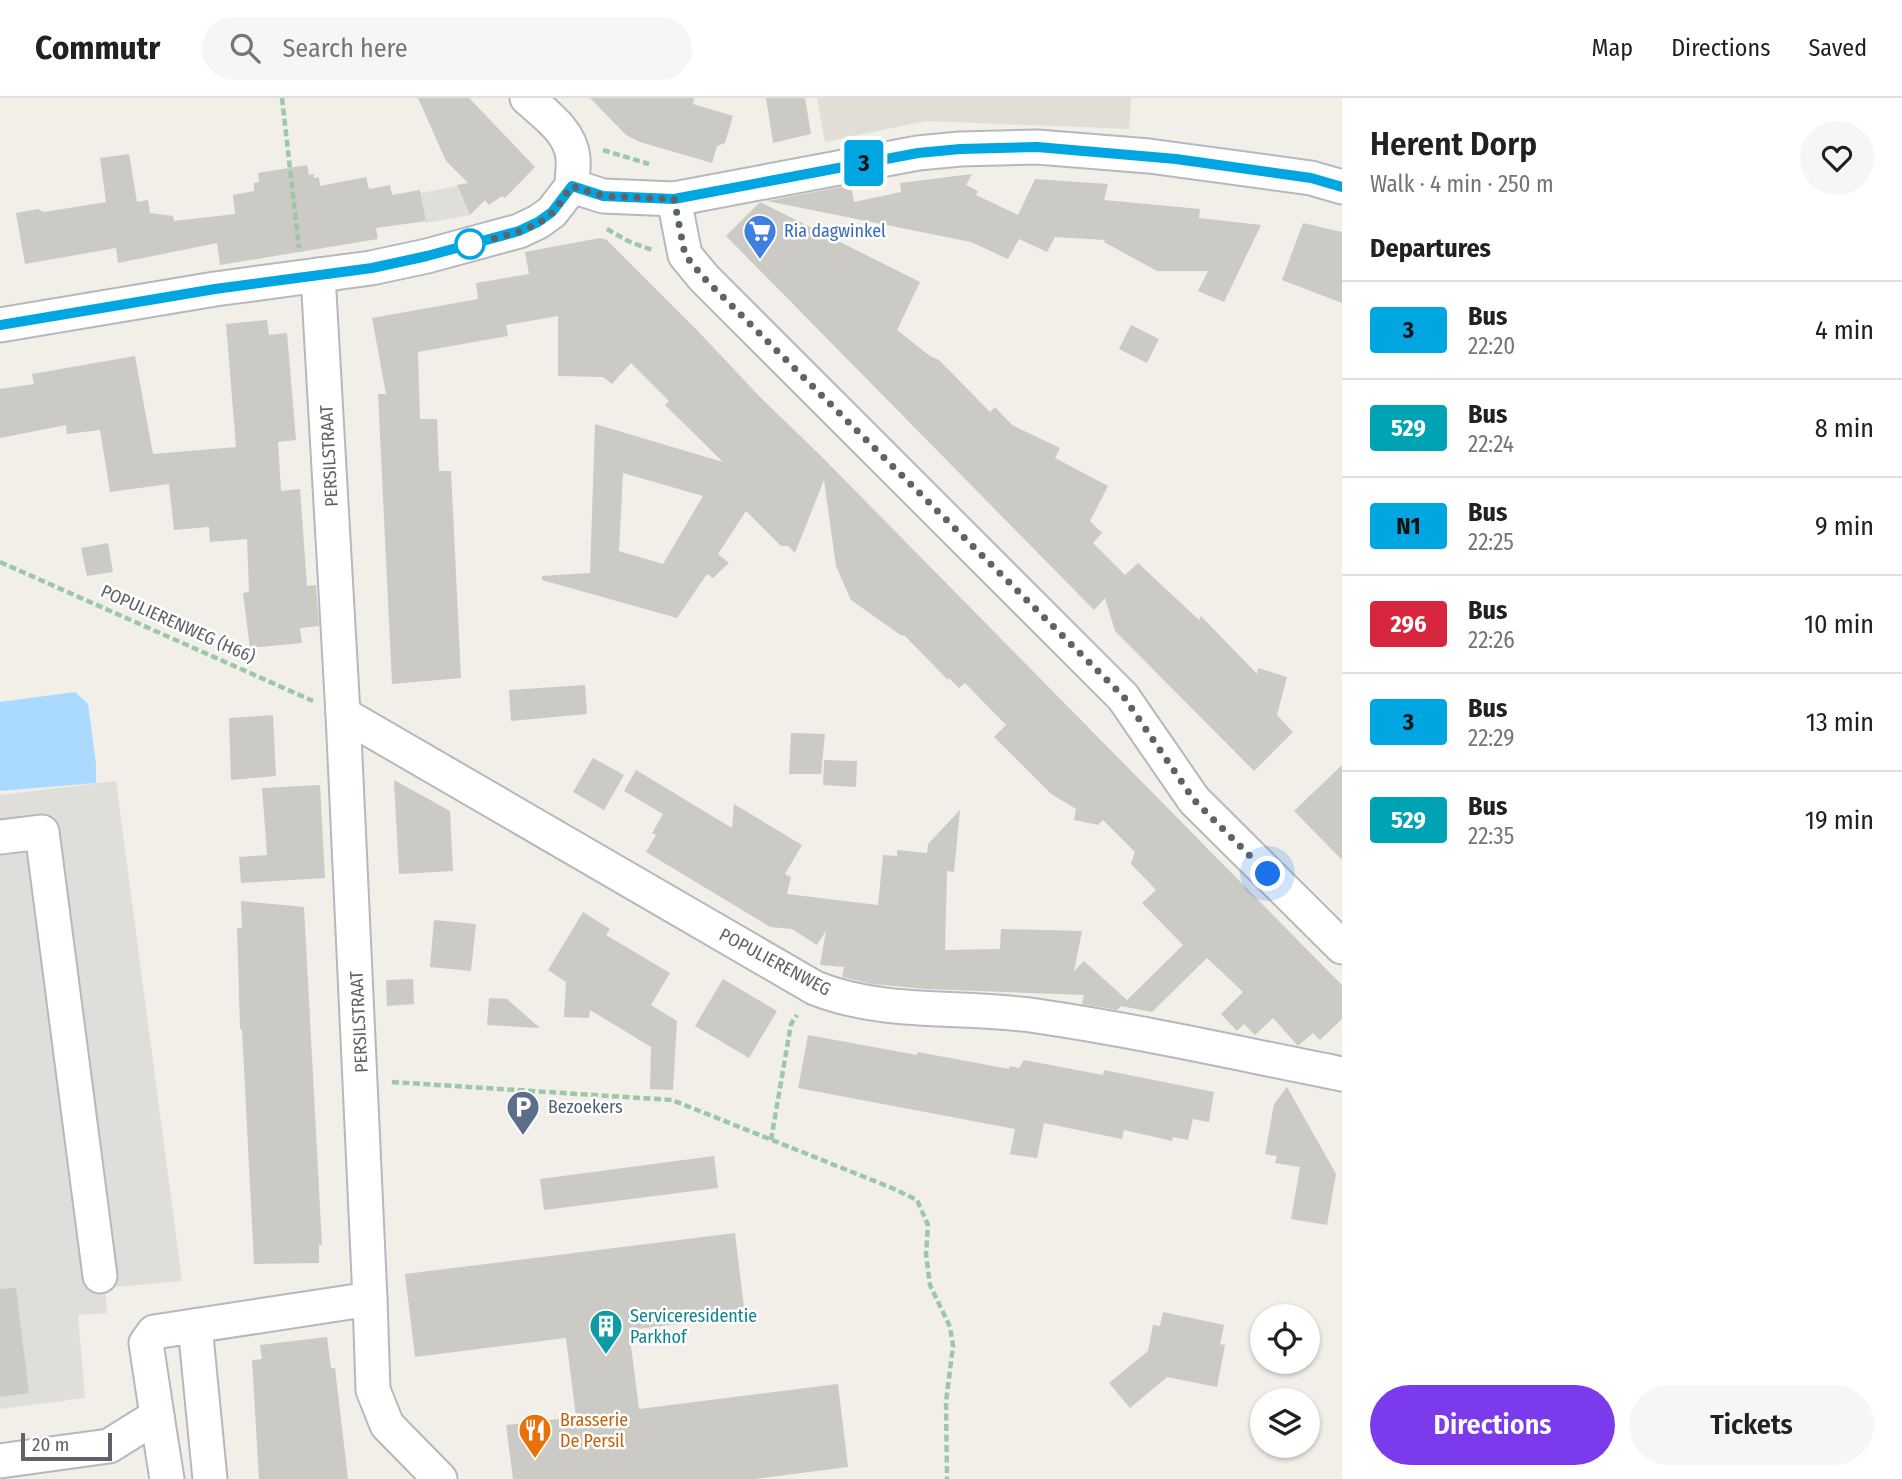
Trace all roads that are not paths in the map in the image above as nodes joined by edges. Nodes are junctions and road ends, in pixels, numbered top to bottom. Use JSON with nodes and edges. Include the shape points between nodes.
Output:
{"nodes":[{"id":1,"x":527,"y":98,"type":"edge"},
{"id":2,"x":572,"y":186,"type":"junction"},
{"id":3,"x":1342,"y":187,"type":"edge"},
{"id":4,"x":674,"y":199,"type":"junction"},
{"id":5,"x":310,"y":276,"type":"junction"},
{"id":6,"x":0,"y":325,"type":"edge"},
{"id":7,"x":343,"y":714,"type":"junction"},
{"id":8,"x":0,"y":837,"type":"edge"},
{"id":9,"x":1342,"y":947,"type":"edge"},
{"id":10,"x":1342,"y":1074,"type":"edge"},
{"id":11,"x":100,"y":1276,"type":"dead end"},
{"id":12,"x":370,"y":1299,"type":"junction"},
{"id":13,"x":195,"y":1326,"type":"junction"},
{"id":14,"x":157,"y":1416,"type":"junction"},
{"id":15,"x":0,"y":1461,"type":"edge"},
{"id":16,"x":167,"y":1479,"type":"edge"},
{"id":17,"x":210,"y":1479,"type":"edge"},
{"id":18,"x":440,"y":1479,"type":"edge"}],
"edges":[{"from":1,"to":2,"type":"street","via":[[568,141],[573,157]]},
{"from":2,"to":4,"type":"street","via":[[603,196]]},
{"from":2,"to":5,"type":"street","via":[[552,212],[519,231],[416,259]]},
{"from":3,"to":4,"type":"street","via":[[1311,178],[1176,159],[1037,147],[918,153]]},
{"from":4,"to":9,"type":"street","via":[[685,255],[704,278],[1124,697],[1194,800]]},
{"from":5,"to":6,"type":"street"},
{"from":5,"to":7,"type":"street","name":"PERSILSTRAAT"},
{"from":7,"to":10,"type":"street","name":"POPULIERENWEG","via":[[815,988],[868,1004],[1035,1016]]},
{"from":7,"to":12,"type":"street","name":"PERSILSTRAAT"},
{"from":8,"to":11,"type":"street","via":[[42,832]]},
{"from":12,"to":13,"type":"street"},
{"from":12,"to":18,"type":"street","name":"PERSILSTRAAT","via":[[373,1390],[387,1425]]},
{"from":13,"to":14,"type":"street","via":[[154,1332],[146,1343]]},
{"from":13,"to":17,"type":"street"},
{"from":14,"to":15,"type":"street","via":[[109,1446]]},
{"from":14,"to":16,"type":"street"}]}
